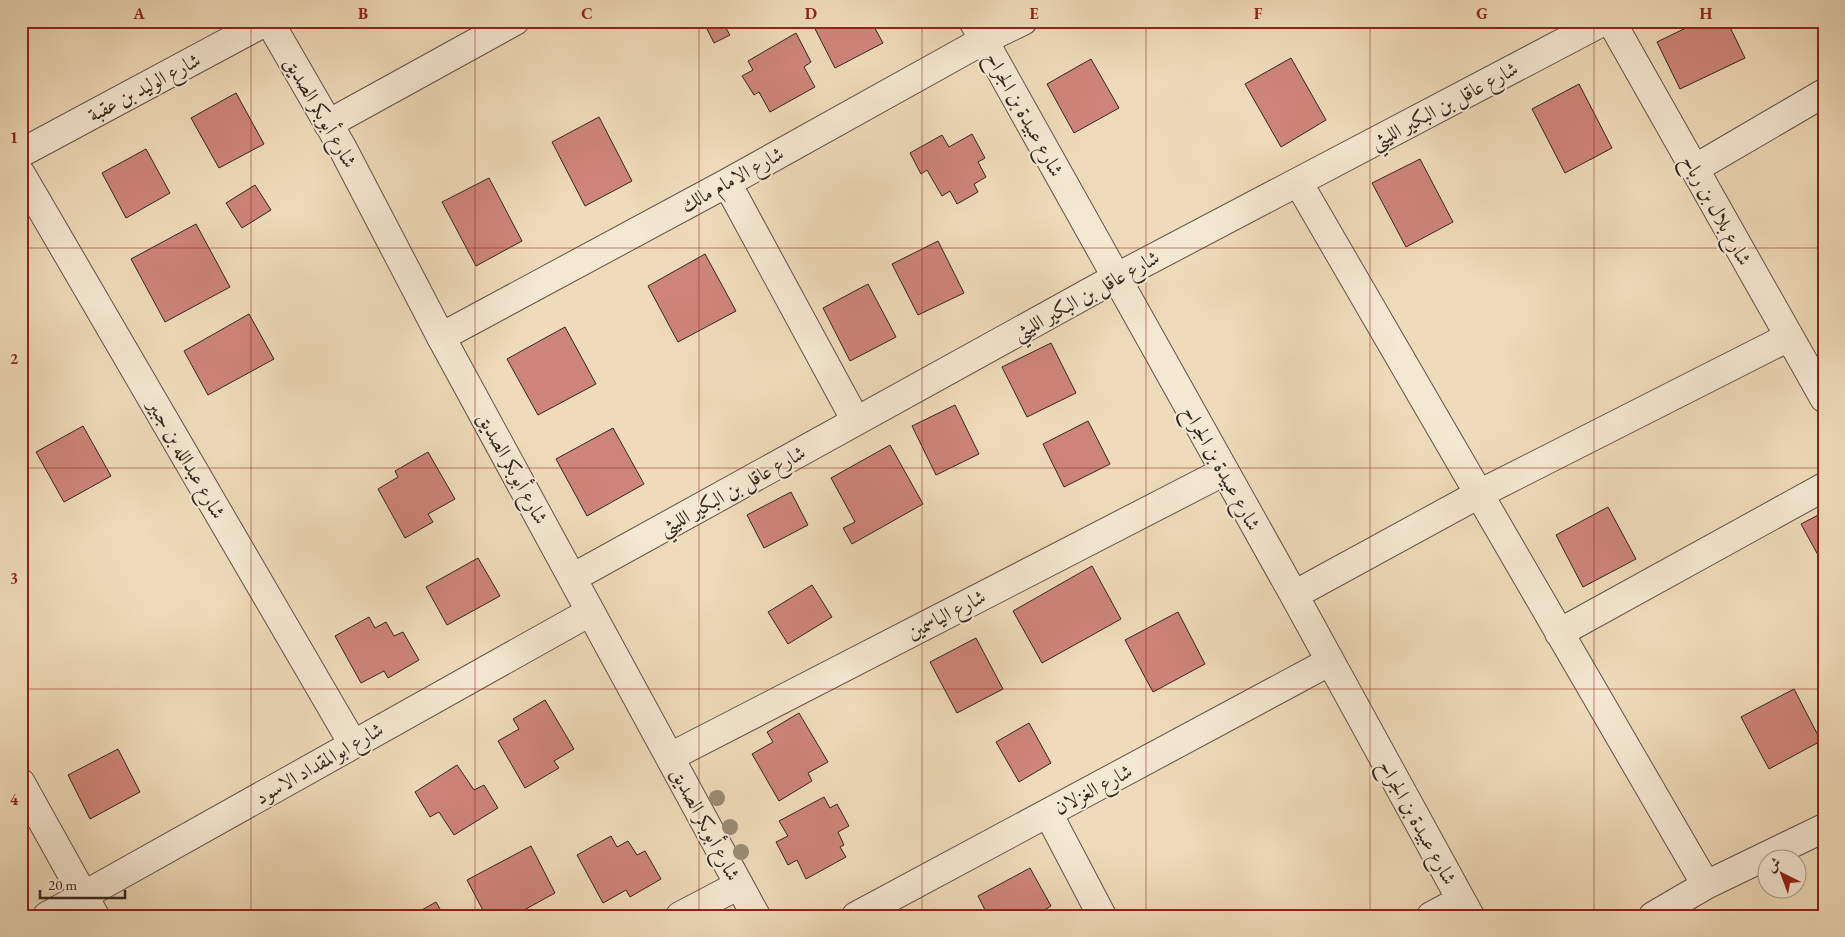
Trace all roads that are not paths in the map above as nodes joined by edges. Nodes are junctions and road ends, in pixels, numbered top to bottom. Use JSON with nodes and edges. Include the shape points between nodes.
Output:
{"nodes":[{"id":1,"x":268,"y":21,"type":"edge"},
{"id":2,"x":515,"y":21,"type":"edge"},
{"id":3,"x":1023,"y":21,"type":"edge"},
{"id":4,"x":1604,"y":21,"type":"edge"},
{"id":5,"x":1611,"y":21,"type":"edge"},
{"id":6,"x":978,"y":31,"type":"edge"},
{"id":7,"x":1824,"y":93,"type":"edge"},
{"id":8,"x":328,"y":124,"type":"junction"},
{"id":9,"x":21,"y":153,"type":"edge"},
{"id":10,"x":1694,"y":168,"type":"junction"},
{"id":11,"x":21,"y":174,"type":"edge"},
{"id":12,"x":1298,"y":182,"type":"junction"},
{"id":13,"x":727,"y":183,"type":"junction"},
{"id":14,"x":1116,"y":278,"type":"junction"},
{"id":15,"x":441,"y":337,"type":"junction"},
{"id":16,"x":1789,"y":337,"type":"junction"},
{"id":17,"x":1816,"y":368,"type":"edge"},
{"id":18,"x":1824,"y":398,"type":"edge"},
{"id":19,"x":856,"y":421,"type":"junction"},
{"id":20,"x":1223,"y":472,"type":"junction"},
{"id":21,"x":1824,"y":486,"type":"edge"},
{"id":22,"x":1479,"y":494,"type":"junction"},
{"id":23,"x":574,"y":577,"type":"junction"},
{"id":24,"x":1294,"y":595,"type":"junction"},
{"id":25,"x":590,"y":612,"type":"junction"},
{"id":26,"x":1559,"y":633,"type":"junction"},
{"id":27,"x":1329,"y":662,"type":"junction"},
{"id":28,"x":353,"y":744,"type":"junction"},
{"id":29,"x":670,"y":757,"type":"junction"},
{"id":30,"x":21,"y":783,"type":"edge"},
{"id":31,"x":1048,"y":813,"type":"junction"},
{"id":32,"x":1824,"y":828,"type":"edge"},
{"id":33,"x":739,"y":885,"type":"junction"},
{"id":34,"x":1706,"y":885,"type":"junction"},
{"id":35,"x":90,"y":906,"type":"edge"},
{"id":36,"x":1466,"y":908,"type":"edge"},
{"id":37,"x":48,"y":916,"type":"edge"},
{"id":38,"x":680,"y":916,"type":"edge"},
{"id":39,"x":756,"y":916,"type":"edge"},
{"id":40,"x":856,"y":916,"type":"edge"},
{"id":41,"x":1102,"y":916,"type":"edge"},
{"id":42,"x":1431,"y":916,"type":"edge"},
{"id":43,"x":1653,"y":916,"type":"edge"}],
"edges":[{"from":1,"to":8,"type":"street","name":"شارع أبوبكر الصديق"},
{"from":1,"to":9,"type":"street","name":"شارع الوليد بن عقبة"},
{"from":2,"to":8,"type":"street"},
{"from":3,"to":6,"type":"street","name":"شارع الامام مالك"},
{"from":4,"to":12,"type":"street","name":"شارع عاقل بن البكير الليثي"},
{"from":5,"to":10,"type":"street","name":"شارع بلال بن رباح"},
{"from":6,"to":13,"type":"street","name":"شارع الامام مالك"},
{"from":6,"to":14,"type":"street","name":"شارع عبيدة بن الجراح"},
{"from":7,"to":10,"type":"street"},
{"from":8,"to":15,"type":"street","name":"شارع أبوبكر الصديق"},
{"from":10,"to":16,"type":"street","name":"شارع بلال بن رباح"},
{"from":11,"to":28,"type":"street","name":"شارع عبدالله بن جبير"},
{"from":12,"to":14,"type":"street","name":"شارع عاقل بن البكير الليثي"},
{"from":12,"to":22,"type":"street"},
{"from":13,"to":15,"type":"street","name":"شارع الامام مالك"},
{"from":13,"to":19,"type":"street"},
{"from":14,"to":19,"type":"street","name":"شارع عاقل بن البكير الليثي"},
{"from":14,"to":20,"type":"street","name":"شارع عبيدة بن الجراح"},
{"from":15,"to":23,"type":"street","name":"شارع أبوبكر الصديق"},
{"from":16,"to":17,"type":"street","name":"شارع بلال بن رباح"},
{"from":16,"to":22,"type":"street"},
{"from":17,"to":18,"type":"street","name":"شارع بلال بن رباح"},
{"from":19,"to":23,"type":"street","name":"شارع عاقل بن البكير الليثي"},
{"from":20,"to":24,"type":"street","name":"شارع عبيدة بن الجراح"},
{"from":20,"to":29,"type":"street","name":"شارع الياسمين"},
{"from":21,"to":26,"type":"street"},
{"from":22,"to":24,"type":"street"},
{"from":22,"to":26,"type":"street"},
{"from":23,"to":25,"type":"street","name":"شارع أبوبكر الصديق"},
{"from":24,"to":27,"type":"street","name":"شارع عبيدة بن الجراح"},
{"from":25,"to":28,"type":"street","name":"شارع ابوالمقداد الاسود"},
{"from":25,"to":29,"type":"street","name":"شارع أبوبكر الصديق"},
{"from":26,"to":34,"type":"street"},
{"from":27,"to":31,"type":"street","name":"شارع الغزلان"},
{"from":27,"to":36,"type":"street","name":"شارع عبيدة بن الجراح"},
{"from":28,"to":35,"type":"street","name":"شارع ابوالمقداد الاسود"},
{"from":29,"to":33,"type":"street","name":"شارع أبوبكر الصديق"},
{"from":30,"to":35,"type":"street"},
{"from":31,"to":40,"type":"street","name":"شارع الغزلان"},
{"from":31,"to":41,"type":"street"},
{"from":32,"to":34,"type":"street"},
{"from":33,"to":38,"type":"street"},
{"from":33,"to":39,"type":"street","name":"شارع أبوبكر الصديق"},
{"from":34,"to":43,"type":"street"},
{"from":35,"to":37,"type":"street","name":"شارع ابوالمقداد الاسود"},
{"from":36,"to":42,"type":"street"}]}
